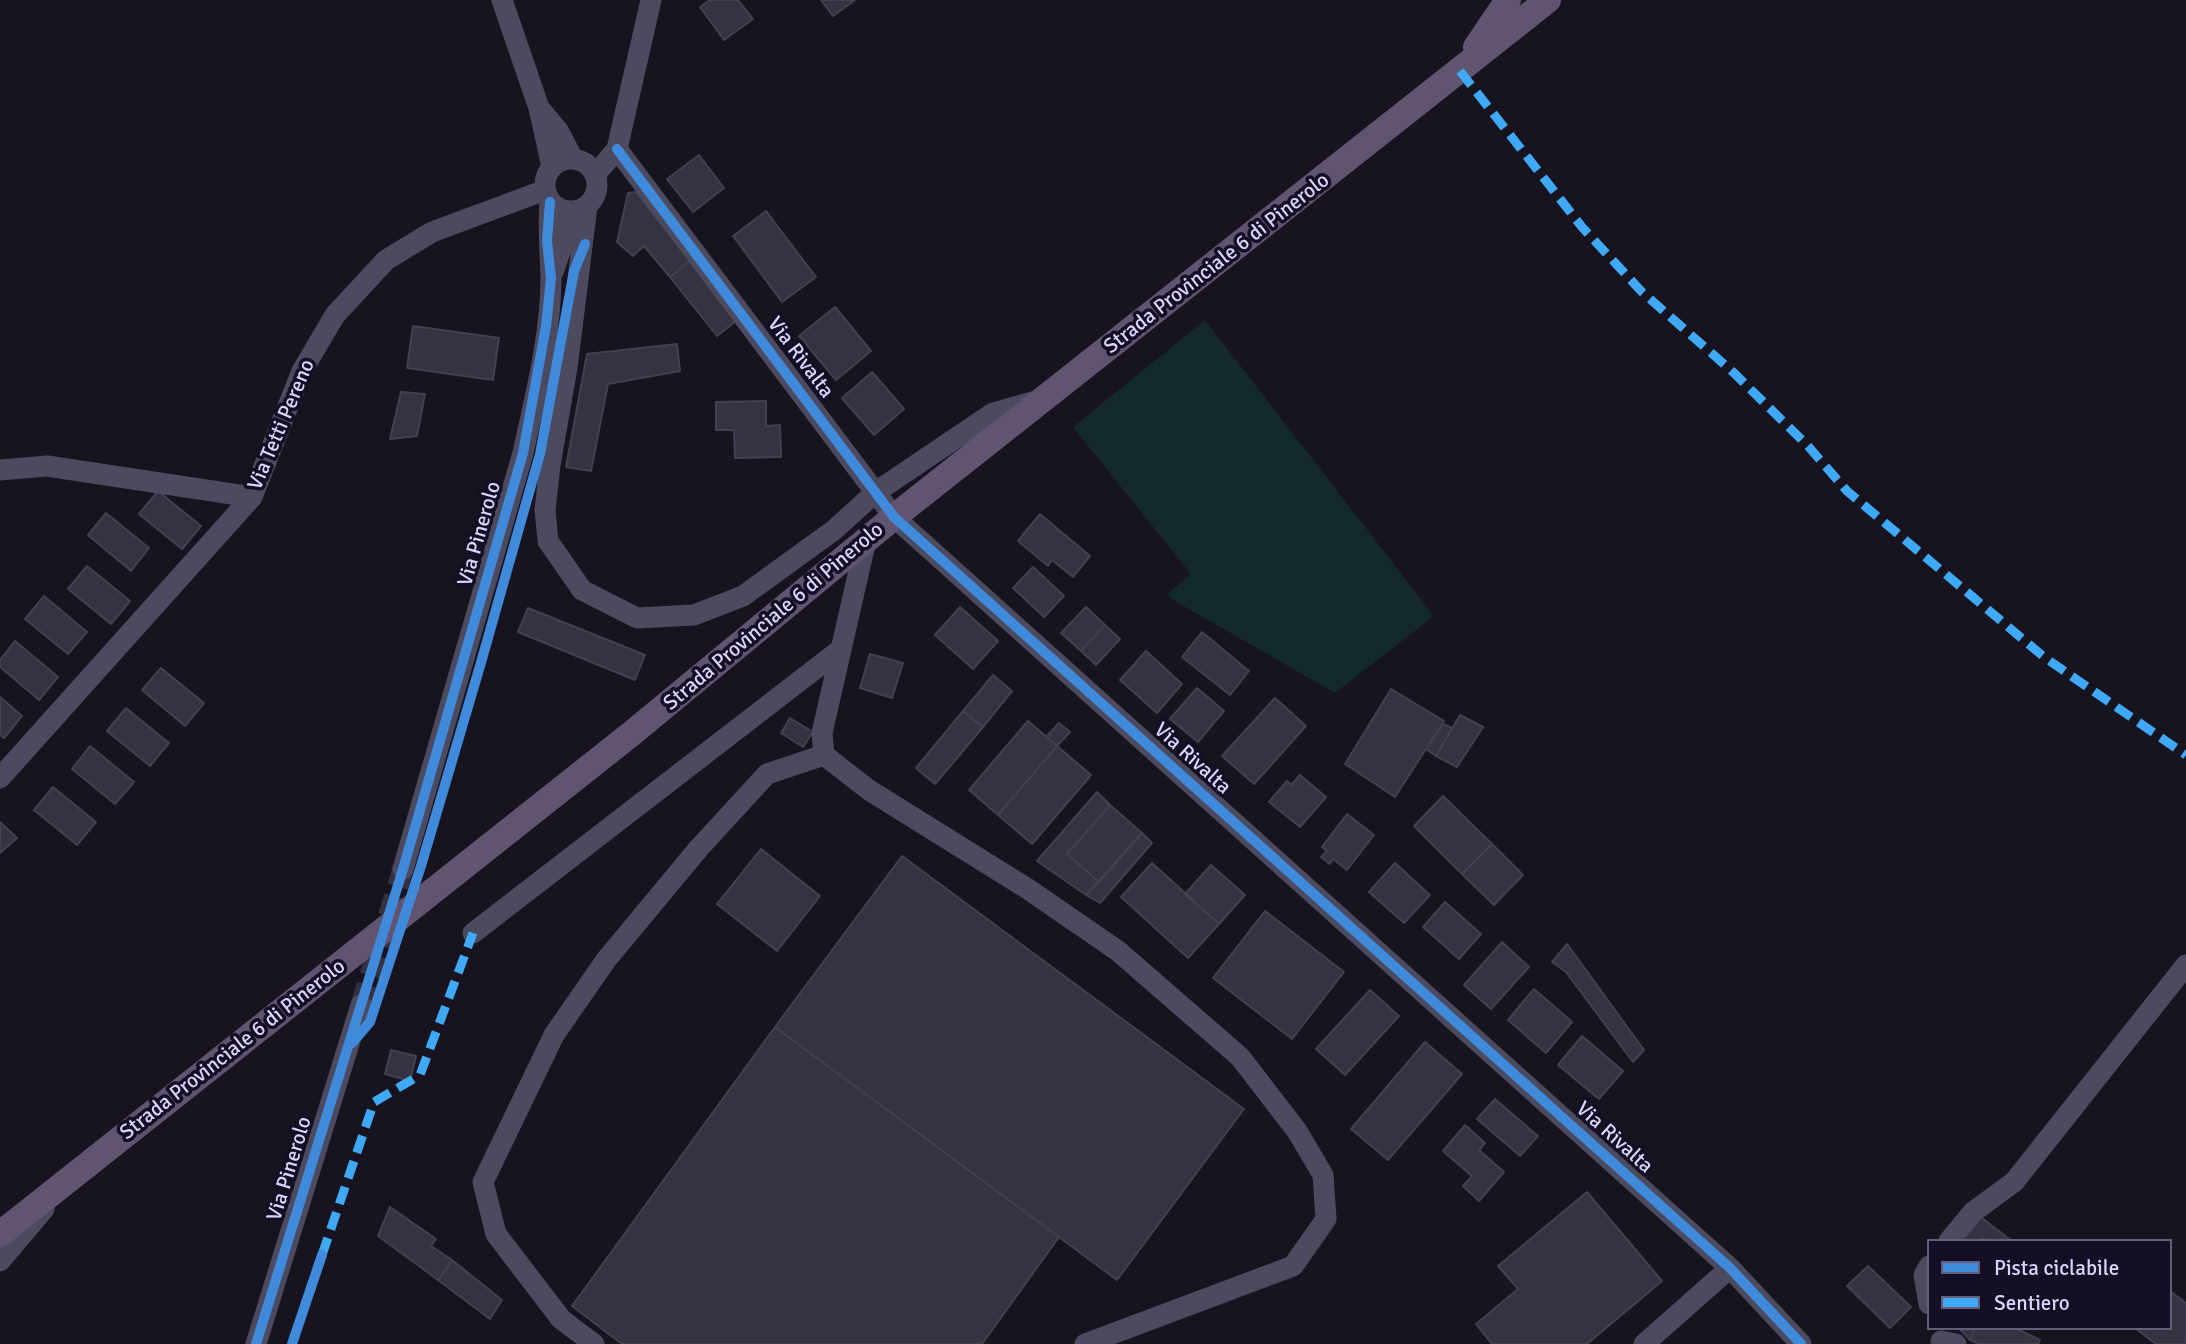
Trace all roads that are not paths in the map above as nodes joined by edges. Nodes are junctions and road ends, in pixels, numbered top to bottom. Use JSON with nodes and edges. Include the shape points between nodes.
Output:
{"nodes":[{"id":1,"x":502,"y":0,"type":"edge"},
{"id":2,"x":651,"y":0,"type":"edge"},
{"id":3,"x":1508,"y":0,"type":"edge"},
{"id":4,"x":1548,"y":0,"type":"edge"},
{"id":5,"x":1460,"y":71,"type":"junction"},
{"id":6,"x":539,"y":108,"type":"junction"},
{"id":7,"x":619,"y":139,"type":"junction"},
{"id":8,"x":585,"y":166,"type":"junction"},
{"id":9,"x":552,"y":167,"type":"junction"},
{"id":10,"x":548,"y":196,"type":"junction"},
{"id":11,"x":580,"y":209,"type":"junction"},
{"id":12,"x":551,"y":278,"type":"junction"},
{"id":13,"x":1051,"y":396,"type":"junction"},
{"id":14,"x":0,"y":470,"type":"edge"},
{"id":15,"x":876,"y":492,"type":"junction"},
{"id":16,"x":252,"y":497,"type":"junction"},
{"id":17,"x":894,"y":517,"type":"junction"},
{"id":18,"x":834,"y":530,"type":"junction"},
{"id":19,"x":866,"y":540,"type":"junction"},
{"id":20,"x":841,"y":649,"type":"junction"},
{"id":21,"x":824,"y":755,"type":"junction"},
{"id":22,"x":0,"y":778,"type":"edge"},
{"id":23,"x":402,"y":869,"type":"tunnel mouth"},
{"id":24,"x":473,"y":933,"type":"dead end"},
{"id":25,"x":2186,"y":965,"type":"edge"},
{"id":26,"x":361,"y":1005,"type":"tunnel mouth"},
{"id":27,"x":65,"y":1183,"type":"junction"},
{"id":28,"x":0,"y":1234,"type":"edge"},
{"id":29,"x":1951,"y":1239,"type":"edge"},
{"id":30,"x":0,"y":1261,"type":"edge"},
{"id":31,"x":1730,"y":1268,"type":"junction"},
{"id":32,"x":1927,"y":1270,"type":"edge"},
{"id":33,"x":1927,"y":1292,"type":"edge"},
{"id":34,"x":256,"y":1344,"type":"edge"},
{"id":35,"x":594,"y":1344,"type":"edge"},
{"id":36,"x":1086,"y":1344,"type":"edge"},
{"id":37,"x":1644,"y":1344,"type":"edge"},
{"id":38,"x":1801,"y":1344,"type":"edge"}],
"edges":[{"from":1,"to":6,"type":"street"},
{"from":2,"to":7,"type":"street"},
{"from":3,"to":5,"type":"main road"},
{"from":4,"to":5,"type":"main road","name":"Strada Provinciale 6 di Pinerolo"},
{"from":5,"to":13,"type":"main road","name":"Strada Provinciale 6 di Pinerolo"},
{"from":6,"to":8,"type":"street"},
{"from":6,"to":9,"type":"street"},
{"from":7,"to":8,"type":"street"},
{"from":7,"to":15,"type":"street","name":"Via Rivalta"},
{"from":8,"to":9,"type":"street"},
{"from":8,"to":11,"type":"street","via":[[596,193]]},
{"from":9,"to":10,"type":"street","via":[[547,173]]},
{"from":10,"to":11,"type":"street","via":[[557,208]]},
{"from":10,"to":12,"type":"street","name":"Via Pinerolo"},
{"from":10,"to":16,"type":"street","name":"Via Tetti Pereno","via":[[432,232],[386,260],[335,315],[302,371]]},
{"from":11,"to":12,"type":"street","name":"Via Pinerolo"},
{"from":11,"to":18,"type":"street","via":[[585,244],[545,510],[548,541],[582,590],[637,618],[694,615],[743,596]]},
{"from":12,"to":23,"type":"street","name":"Via Pinerolo","via":[[537,390],[523,453]]},
{"from":13,"to":15,"type":"street","via":[[993,414]]},
{"from":13,"to":17,"type":"main road","name":"Strada Provinciale 6 di Pinerolo"},
{"from":14,"to":16,"type":"street","via":[[47,466]]},
{"from":15,"to":17,"type":"street","name":"Via Rivalta"},
{"from":15,"to":18,"type":"street"},
{"from":16,"to":22,"type":"street","name":"Via Tetti Pereno"},
{"from":17,"to":18,"type":"street"},
{"from":17,"to":19,"type":"main road","name":"Strada Provinciale 6 di Pinerolo"},
{"from":17,"to":31,"type":"street","name":"Via Rivalta"},
{"from":19,"to":20,"type":"street"},
{"from":19,"to":27,"type":"main road","name":"Strada Provinciale 6 di Pinerolo","via":[[631,734]]},
{"from":20,"to":21,"type":"street","via":[[822,733]]},
{"from":20,"to":24,"type":"street"},
{"from":21,"to":35,"type":"street","via":[[767,774],[606,960],[554,1035],[483,1182],[496,1234],[561,1319]]},
{"from":21,"to":36,"type":"street","via":[[869,790],[1118,951],[1240,1057],[1297,1131],[1322,1175],[1326,1219],[1293,1266]]},
{"from":25,"to":29,"type":"street","via":[[2014,1182],[1973,1212]]},
{"from":26,"to":34,"type":"street","name":"Via Pinerolo"},
{"from":27,"to":28,"type":"main road","name":"Strada Provinciale 6 di Pinerolo"},
{"from":27,"to":30,"type":"street"},
{"from":31,"to":37,"type":"street"},
{"from":31,"to":38,"type":"street","name":"Via Rivalta"},
{"from":32,"to":33,"type":"street"}]}
